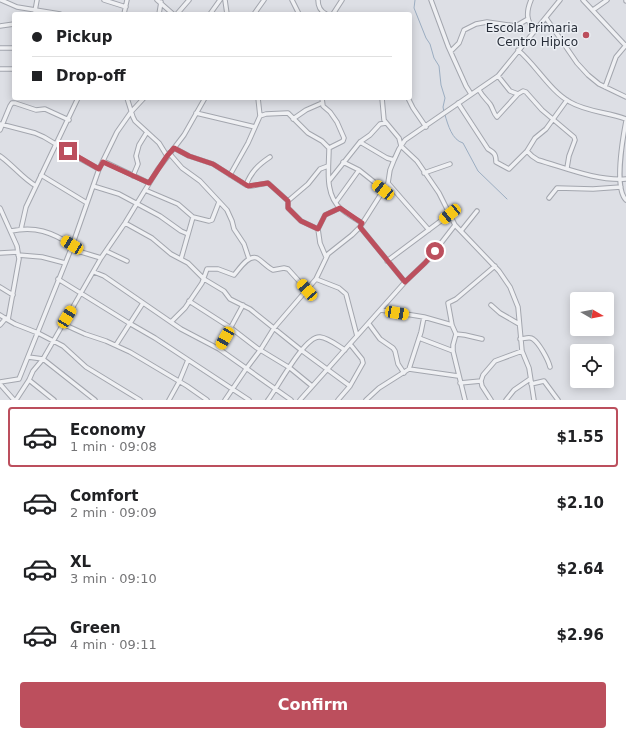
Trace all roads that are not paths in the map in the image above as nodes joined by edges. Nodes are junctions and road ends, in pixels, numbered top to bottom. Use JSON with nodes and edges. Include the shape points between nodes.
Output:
{"nodes":[{"id":1,"x":1,"y":0,"type":"edge"},
{"id":2,"x":37,"y":0,"type":"edge"},
{"id":3,"x":104,"y":0,"type":"edge"},
{"id":4,"x":127,"y":0,"type":"edge"},
{"id":5,"x":189,"y":0,"type":"edge"},
{"id":6,"x":220,"y":0,"type":"edge"},
{"id":7,"x":225,"y":0,"type":"edge"},
{"id":8,"x":264,"y":0,"type":"edge"},
{"id":9,"x":292,"y":0,"type":"edge"},
{"id":10,"x":318,"y":0,"type":"edge"},
{"id":11,"x":342,"y":0,"type":"edge"},
{"id":12,"x":431,"y":0,"type":"edge"},
{"id":13,"x":531,"y":0,"type":"edge"},
{"id":14,"x":560,"y":0,"type":"edge"},
{"id":15,"x":583,"y":0,"type":"edge"},
{"id":16,"x":607,"y":0,"type":"edge"},
{"id":17,"x":159,"y":1,"type":"edge"},
{"id":18,"x":126,"y":7,"type":"junction"},
{"id":19,"x":593,"y":10,"type":"junction"},
{"id":20,"x":35,"y":11,"type":"junction"},
{"id":21,"x":43,"y":12,"type":"edge"},
{"id":22,"x":125,"y":12,"type":"edge"},
{"id":23,"x":159,"y":12,"type":"edge"},
{"id":24,"x":171,"y":12,"type":"edge"},
{"id":25,"x":179,"y":12,"type":"edge"},
{"id":26,"x":211,"y":12,"type":"edge"},
{"id":27,"x":227,"y":12,"type":"edge"},
{"id":28,"x":255,"y":12,"type":"edge"},
{"id":29,"x":298,"y":12,"type":"edge"},
{"id":30,"x":324,"y":12,"type":"edge"},
{"id":31,"x":334,"y":12,"type":"edge"},
{"id":32,"x":546,"y":18,"type":"junction"},
{"id":33,"x":528,"y":19,"type":"junction"},
{"id":34,"x":12,"y":24,"type":"edge"},
{"id":35,"x":0,"y":26,"type":"edge"},
{"id":36,"x":534,"y":31,"type":"junction"},
{"id":37,"x":626,"y":46,"type":"edge"},
{"id":38,"x":0,"y":48,"type":"edge"},
{"id":39,"x":12,"y":48,"type":"edge"},
{"id":40,"x":518,"y":50,"type":"junction"},
{"id":41,"x":451,"y":52,"type":"junction"},
{"id":42,"x":0,"y":69,"type":"edge"},
{"id":43,"x":12,"y":69,"type":"edge"},
{"id":44,"x":498,"y":76,"type":"junction"},
{"id":45,"x":605,"y":87,"type":"junction"},
{"id":46,"x":478,"y":90,"type":"junction"},
{"id":47,"x":471,"y":94,"type":"junction"},
{"id":48,"x":518,"y":94,"type":"junction"},
{"id":49,"x":626,"y":97,"type":"edge"},
{"id":50,"x":77,"y":100,"type":"edge"},
{"id":51,"x":128,"y":100,"type":"edge"},
{"id":52,"x":142,"y":100,"type":"edge"},
{"id":53,"x":204,"y":100,"type":"edge"},
{"id":54,"x":258,"y":100,"type":"edge"},
{"id":55,"x":382,"y":100,"type":"edge"},
{"id":56,"x":409,"y":100,"type":"edge"},
{"id":57,"x":567,"y":100,"type":"junction"},
{"id":58,"x":322,"y":103,"type":"joint"},
{"id":59,"x":458,"y":103,"type":"junction"},
{"id":60,"x":131,"y":112,"type":"junction"},
{"id":61,"x":196,"y":113,"type":"junction"},
{"id":62,"x":260,"y":116,"type":"junction"},
{"id":63,"x":293,"y":119,"type":"junction"},
{"id":64,"x":554,"y":119,"type":"junction"},
{"id":65,"x":69,"y":120,"type":"junction"},
{"id":66,"x":626,"y":120,"type":"edge"},
{"id":67,"x":386,"y":123,"type":"junction"},
{"id":68,"x":1,"y":124,"type":"edge"},
{"id":69,"x":426,"y":126,"type":"junction"},
{"id":70,"x":256,"y":127,"type":"junction"},
{"id":71,"x":0,"y":130,"type":"edge"},
{"id":72,"x":147,"y":132,"type":"junction"},
{"id":73,"x":360,"y":142,"type":"junction"},
{"id":74,"x":57,"y":144,"type":"junction"},
{"id":75,"x":401,"y":146,"type":"junction"},
{"id":76,"x":174,"y":148,"type":"junction"},
{"id":77,"x":329,"y":148,"type":"junction"},
{"id":78,"x":526,"y":151,"type":"junction"},
{"id":79,"x":168,"y":155,"type":"junction"},
{"id":80,"x":0,"y":156,"type":"edge"},
{"id":81,"x":270,"y":157,"type":"dead end"},
{"id":82,"x":394,"y":160,"type":"junction"},
{"id":83,"x":103,"y":162,"type":"junction"},
{"id":84,"x":343,"y":162,"type":"junction"},
{"id":85,"x":450,"y":164,"type":"dead end"},
{"id":86,"x":328,"y":166,"type":"junction"},
{"id":87,"x":567,"y":168,"type":"junction"},
{"id":88,"x":99,"y":169,"type":"junction"},
{"id":89,"x":359,"y":170,"type":"junction"},
{"id":90,"x":424,"y":173,"type":"junction"},
{"id":91,"x":41,"y":175,"type":"junction"},
{"id":92,"x":230,"y":175,"type":"junction"},
{"id":93,"x":133,"y":176,"type":"junction"},
{"id":94,"x":626,"y":179,"type":"edge"},
{"id":95,"x":619,"y":180,"type":"junction"},
{"id":96,"x":329,"y":181,"type":"junction"},
{"id":97,"x":149,"y":183,"type":"junction"},
{"id":98,"x":388,"y":183,"type":"junction"},
{"id":99,"x":246,"y":185,"type":"junction"},
{"id":100,"x":36,"y":186,"type":"junction"},
{"id":101,"x":93,"y":186,"type":"junction"},
{"id":102,"x":621,"y":187,"type":"junction"},
{"id":103,"x":145,"y":190,"type":"junction"},
{"id":104,"x":383,"y":190,"type":"junction"},
{"id":105,"x":549,"y":198,"type":"dead end"},
{"id":106,"x":626,"y":200,"type":"edge"},
{"id":107,"x":288,"y":201,"type":"junction"},
{"id":108,"x":219,"y":202,"type":"junction"},
{"id":109,"x":336,"y":202,"type":"junction"},
{"id":110,"x":87,"y":203,"type":"junction"},
{"id":111,"x":137,"y":203,"type":"junction"},
{"id":112,"x":0,"y":208,"type":"edge"},
{"id":113,"x":340,"y":208,"type":"junction"},
{"id":114,"x":477,"y":211,"type":"dead end"},
{"id":115,"x":450,"y":214,"type":"junction"},
{"id":116,"x":193,"y":217,"type":"junction"},
{"id":117,"x":125,"y":223,"type":"junction"},
{"id":118,"x":361,"y":225,"type":"junction"},
{"id":119,"x":455,"y":225,"type":"junction"},
{"id":120,"x":21,"y":229,"type":"junction"},
{"id":121,"x":318,"y":229,"type":"junction"},
{"id":122,"x":429,"y":230,"type":"junction"},
{"id":123,"x":11,"y":231,"type":"junction"},
{"id":124,"x":461,"y":231,"type":"junction"},
{"id":125,"x":188,"y":234,"type":"junction"},
{"id":126,"x":72,"y":247,"type":"junction"},
{"id":127,"x":106,"y":251,"type":"junction"},
{"id":128,"x":0,"y":253,"type":"edge"},
{"id":129,"x":18,"y":253,"type":"junction"},
{"id":130,"x":326,"y":257,"type":"junction"},
{"id":131,"x":101,"y":258,"type":"junction"},
{"id":132,"x":181,"y":259,"type":"junction"},
{"id":133,"x":249,"y":259,"type":"junction"},
{"id":134,"x":127,"y":261,"type":"dead end"},
{"id":135,"x":387,"y":261,"type":"junction"},
{"id":136,"x":65,"y":263,"type":"junction"},
{"id":137,"x":495,"y":266,"type":"junction"},
{"id":138,"x":94,"y":272,"type":"junction"},
{"id":139,"x":58,"y":279,"type":"junction"},
{"id":140,"x":204,"y":279,"type":"junction"},
{"id":141,"x":316,"y":279,"type":"junction"},
{"id":142,"x":405,"y":282,"type":"junction"},
{"id":143,"x":0,"y":287,"type":"edge"},
{"id":144,"x":307,"y":290,"type":"junction"},
{"id":145,"x":81,"y":293,"type":"junction"},
{"id":146,"x":13,"y":295,"type":"junction"},
{"id":147,"x":189,"y":301,"type":"junction"},
{"id":148,"x":143,"y":303,"type":"junction"},
{"id":149,"x":244,"y":305,"type":"junction"},
{"id":150,"x":492,"y":305,"type":"dead end"},
{"id":151,"x":382,"y":310,"type":"junction"},
{"id":152,"x":0,"y":314,"type":"edge"},
{"id":153,"x":424,"y":317,"type":"junction"},
{"id":154,"x":7,"y":319,"type":"junction"},
{"id":155,"x":171,"y":322,"type":"junction"},
{"id":156,"x":129,"y":323,"type":"junction"},
{"id":157,"x":63,"y":324,"type":"junction"},
{"id":158,"x":369,"y":324,"type":"junction"},
{"id":159,"x":519,"y":324,"type":"junction"},
{"id":160,"x":0,"y":325,"type":"edge"},
{"id":161,"x":452,"y":325,"type":"junction"},
{"id":162,"x":231,"y":328,"type":"junction"},
{"id":163,"x":274,"y":328,"type":"junction"},
{"id":164,"x":38,"y":333,"type":"junction"},
{"id":165,"x":456,"y":334,"type":"junction"},
{"id":166,"x":358,"y":336,"type":"junction"},
{"id":167,"x":419,"y":338,"type":"junction"},
{"id":168,"x":482,"y":339,"type":"dead end"},
{"id":169,"x":520,"y":339,"type":"junction"},
{"id":170,"x":53,"y":342,"type":"junction"},
{"id":171,"x":350,"y":344,"type":"junction"},
{"id":172,"x":116,"y":345,"type":"junction"},
{"id":173,"x":219,"y":349,"type":"junction"},
{"id":174,"x":261,"y":349,"type":"junction"},
{"id":175,"x":301,"y":350,"type":"junction"},
{"id":176,"x":345,"y":350,"type":"junction"},
{"id":177,"x":453,"y":351,"type":"junction"},
{"id":178,"x":522,"y":351,"type":"junction"},
{"id":179,"x":28,"y":357,"type":"junction"},
{"id":180,"x":43,"y":359,"type":"junction"},
{"id":181,"x":188,"y":360,"type":"junction"},
{"id":182,"x":550,"y":367,"type":"dead end"},
{"id":183,"x":246,"y":368,"type":"junction"},
{"id":184,"x":290,"y":368,"type":"junction"},
{"id":185,"x":327,"y":369,"type":"junction"},
{"id":186,"x":409,"y":369,"type":"junction"},
{"id":187,"x":404,"y":373,"type":"junction"},
{"id":188,"x":458,"y":376,"type":"junction"},
{"id":189,"x":530,"y":379,"type":"junction"},
{"id":190,"x":29,"y":380,"type":"junction"},
{"id":191,"x":481,"y":381,"type":"junction"},
{"id":192,"x":179,"y":382,"type":"junction"},
{"id":193,"x":0,"y":383,"type":"edge"},
{"id":194,"x":460,"y":383,"type":"junction"},
{"id":195,"x":531,"y":384,"type":"junction"},
{"id":196,"x":312,"y":386,"type":"junction"},
{"id":197,"x":350,"y":386,"type":"junction"},
{"id":198,"x":233,"y":390,"type":"junction"},
{"id":199,"x":276,"y":390,"type":"junction"},
{"id":200,"x":15,"y":400,"type":"edge"},
{"id":201,"x":54,"y":400,"type":"edge"},
{"id":202,"x":95,"y":400,"type":"edge"},
{"id":203,"x":140,"y":400,"type":"edge"},
{"id":204,"x":169,"y":400,"type":"edge"},
{"id":205,"x":207,"y":400,"type":"edge"},
{"id":206,"x":225,"y":400,"type":"edge"},
{"id":207,"x":249,"y":400,"type":"edge"},
{"id":208,"x":268,"y":400,"type":"edge"},
{"id":209,"x":291,"y":400,"type":"edge"},
{"id":210,"x":300,"y":400,"type":"edge"},
{"id":211,"x":338,"y":400,"type":"edge"},
{"id":212,"x":366,"y":400,"type":"edge"},
{"id":213,"x":464,"y":400,"type":"edge"},
{"id":214,"x":491,"y":400,"type":"edge"},
{"id":215,"x":506,"y":400,"type":"edge"},
{"id":216,"x":534,"y":400,"type":"edge"},
{"id":217,"x":558,"y":400,"type":"edge"}],
"edges":[{"from":1,"to":20,"type":"street"},
{"from":2,"to":20,"type":"street"},
{"from":3,"to":18,"type":"street"},
{"from":4,"to":18,"type":"street"},
{"from":5,"to":25,"type":"street"},
{"from":6,"to":26,"type":"street"},
{"from":7,"to":27,"type":"street"},
{"from":8,"to":28,"type":"street"},
{"from":9,"to":29,"type":"street"},
{"from":10,"to":30,"type":"street","via":[[319,7]]},
{"from":11,"to":31,"type":"street"},
{"from":12,"to":41,"type":"street"},
{"from":13,"to":33,"type":"street"},
{"from":14,"to":32,"type":"street"},
{"from":15,"to":19,"type":"street"},
{"from":16,"to":19,"type":"street"},
{"from":17,"to":23,"type":"street"},
{"from":17,"to":24,"type":"street"},
{"from":18,"to":22,"type":"street"},
{"from":19,"to":37,"type":"street"},
{"from":20,"to":21,"type":"street"},
{"from":32,"to":36,"type":"street"},
{"from":32,"to":45,"type":"street","via":[[584,71]]},
{"from":33,"to":36,"type":"street"},
{"from":33,"to":41,"type":"street","via":[[513,26],[490,22],[476,24],[464,30],[459,43]]},
{"from":34,"to":35,"type":"street"},
{"from":36,"to":40,"type":"street"},
{"from":37,"to":45,"type":"street","via":[[616,57]]},
{"from":38,"to":39,"type":"street"},
{"from":40,"to":44,"type":"street"},
{"from":40,"to":57,"type":"street"},
{"from":41,"to":47,"type":"street"},
{"from":42,"to":43,"type":"street"},
{"from":44,"to":46,"type":"street"},
{"from":44,"to":48,"type":"street","via":[[510,90]]},
{"from":45,"to":49,"type":"street"},
{"from":46,"to":47,"type":"street"},
{"from":46,"to":48,"type":"street","via":[[497,117]]},
{"from":47,"to":59,"type":"street"},
{"from":48,"to":64,"type":"street","via":[[526,92]]},
{"from":50,"to":65,"type":"street"},
{"from":51,"to":60,"type":"street"},
{"from":52,"to":60,"type":"street"},
{"from":53,"to":61,"type":"street"},
{"from":54,"to":62,"type":"street"},
{"from":55,"to":67,"type":"street"},
{"from":56,"to":69,"type":"street"},
{"from":57,"to":64,"type":"street"},
{"from":57,"to":66,"type":"street","via":[[587,109]]},
{"from":58,"to":63,"type":"street"},
{"from":58,"to":77,"type":"street","via":[[337,122],[344,138]]},
{"from":59,"to":69,"type":"street"},
{"from":59,"to":78,"type":"street","via":[[488,149],[493,152],[498,164],[509,169]]},
{"from":60,"to":72,"type":"street"},
{"from":60,"to":83,"type":"street"},
{"from":61,"to":70,"type":"street"},
{"from":61,"to":76,"type":"street"},
{"from":62,"to":63,"type":"street","via":[[288,113]]},
{"from":62,"to":70,"type":"street"},
{"from":63,"to":77,"type":"street"},
{"from":64,"to":78,"type":"street"},
{"from":64,"to":87,"type":"street","via":[[575,138]]},
{"from":65,"to":68,"type":"street","via":[[45,109],[36,110],[12,103]]},
{"from":65,"to":74,"type":"street"},
{"from":66,"to":95,"type":"street"},
{"from":67,"to":73,"type":"street","via":[[380,124]]},
{"from":67,"to":75,"type":"street","via":[[399,138]]},
{"from":68,"to":71,"type":"street"},
{"from":68,"to":74,"type":"street","via":[[35,133]]},
{"from":69,"to":75,"type":"street"},
{"from":70,"to":92,"type":"street"},
{"from":72,"to":79,"type":"street"},
{"from":72,"to":93,"type":"street","via":[[139,145],[136,156],[138,162]]},
{"from":73,"to":82,"type":"street"},
{"from":73,"to":84,"type":"street"},
{"from":74,"to":88,"type":"street"},
{"from":74,"to":91,"type":"street"},
{"from":75,"to":82,"type":"street"},
{"from":75,"to":90,"type":"street","via":[[415,159]]},
{"from":76,"to":79,"type":"street"},
{"from":76,"to":92,"type":"street","via":[[213,164]]},
{"from":77,"to":86,"type":"street"},
{"from":78,"to":87,"type":"street","via":[[538,160]]},
{"from":79,"to":97,"type":"street"},
{"from":79,"to":108,"type":"street","via":[[200,181]]},
{"from":80,"to":100,"type":"street"},
{"from":81,"to":99,"type":"street","via":[[255,168]]},
{"from":82,"to":98,"type":"street"},
{"from":83,"to":88,"type":"street"},
{"from":83,"to":93,"type":"street"},
{"from":84,"to":89,"type":"street"},
{"from":84,"to":96,"type":"street"},
{"from":85,"to":90,"type":"street"},
{"from":86,"to":96,"type":"street"},
{"from":86,"to":107,"type":"street","via":[[320,169],[308,184]]},
{"from":87,"to":95,"type":"street"},
{"from":88,"to":101,"type":"street"},
{"from":89,"to":104,"type":"street"},
{"from":89,"to":109,"type":"street"},
{"from":90,"to":115,"type":"street"},
{"from":91,"to":100,"type":"street"},
{"from":91,"to":110,"type":"street"},
{"from":92,"to":99,"type":"street"},
{"from":93,"to":97,"type":"street"},
{"from":94,"to":95,"type":"street"},
{"from":95,"to":102,"type":"street"},
{"from":96,"to":109,"type":"street"},
{"from":97,"to":103,"type":"street"},
{"from":98,"to":104,"type":"street"},
{"from":98,"to":122,"type":"street"},
{"from":99,"to":107,"type":"street","via":[[268,183]]},
{"from":100,"to":120,"type":"street","via":[[26,207]]},
{"from":101,"to":110,"type":"street"},
{"from":101,"to":111,"type":"street","via":[[115,192]]},
{"from":102,"to":105,"type":"street","via":[[557,188]]},
{"from":102,"to":106,"type":"street"},
{"from":103,"to":111,"type":"street"},
{"from":103,"to":116,"type":"street","via":[[178,204]]},
{"from":104,"to":118,"type":"street"},
{"from":107,"to":121,"type":"street","via":[[288,208],[301,221]]},
{"from":108,"to":116,"type":"street","via":[[210,222]]},
{"from":108,"to":133,"type":"street","via":[[227,210]]},
{"from":109,"to":113,"type":"street"},
{"from":110,"to":126,"type":"street"},
{"from":111,"to":117,"type":"street"},
{"from":111,"to":125,"type":"street"},
{"from":112,"to":123,"type":"street"},
{"from":113,"to":118,"type":"street"},
{"from":113,"to":121,"type":"street","via":[[325,215]]},
{"from":114,"to":124,"type":"street"},
{"from":115,"to":119,"type":"street"},
{"from":115,"to":122,"type":"street"},
{"from":116,"to":125,"type":"street"},
{"from":117,"to":127,"type":"street"},
{"from":117,"to":132,"type":"street"},
{"from":118,"to":130,"type":"street"},
{"from":118,"to":135,"type":"street"},
{"from":119,"to":124,"type":"street"},
{"from":119,"to":142,"type":"street","via":[[428,260]]},
{"from":120,"to":123,"type":"street"},
{"from":120,"to":126,"type":"street","via":[[50,232]]},
{"from":121,"to":130,"type":"street"},
{"from":122,"to":135,"type":"street"},
{"from":123,"to":129,"type":"street"},
{"from":124,"to":137,"type":"street"},
{"from":125,"to":132,"type":"street"},
{"from":126,"to":131,"type":"street"},
{"from":126,"to":136,"type":"street"},
{"from":127,"to":131,"type":"street"},
{"from":127,"to":134,"type":"street"},
{"from":128,"to":129,"type":"street"},
{"from":129,"to":136,"type":"street"},
{"from":129,"to":146,"type":"street"},
{"from":130,"to":141,"type":"street"},
{"from":131,"to":138,"type":"street"},
{"from":132,"to":140,"type":"street"},
{"from":133,"to":140,"type":"street","via":[[235,275],[208,268]]},
{"from":133,"to":144,"type":"street","via":[[257,258],[273,270],[288,270]]},
{"from":135,"to":142,"type":"street"},
{"from":136,"to":139,"type":"street"},
{"from":137,"to":159,"type":"street","via":[[513,294],[518,308]]},
{"from":137,"to":161,"type":"street","via":[[448,303]]},
{"from":138,"to":145,"type":"street"},
{"from":138,"to":148,"type":"street"},
{"from":139,"to":145,"type":"street"},
{"from":139,"to":164,"type":"street"},
{"from":140,"to":147,"type":"street"},
{"from":140,"to":149,"type":"street","via":[[218,287],[230,299]]},
{"from":141,"to":144,"type":"street"},
{"from":141,"to":166,"type":"street","via":[[339,288],[346,294]]},
{"from":142,"to":151,"type":"street"},
{"from":143,"to":146,"type":"street"},
{"from":144,"to":163,"type":"street"},
{"from":145,"to":156,"type":"street"},
{"from":145,"to":157,"type":"street"},
{"from":146,"to":154,"type":"street"},
{"from":147,"to":155,"type":"street"},
{"from":147,"to":162,"type":"street"},
{"from":148,"to":155,"type":"street"},
{"from":148,"to":156,"type":"street"},
{"from":149,"to":162,"type":"street"},
{"from":149,"to":163,"type":"street"},
{"from":150,"to":159,"type":"street"},
{"from":151,"to":153,"type":"street"},
{"from":151,"to":158,"type":"street"},
{"from":152,"to":154,"type":"street"},
{"from":153,"to":161,"type":"street"},
{"from":153,"to":167,"type":"street"},
{"from":154,"to":160,"type":"street"},
{"from":154,"to":164,"type":"street"},
{"from":155,"to":173,"type":"street"},
{"from":156,"to":172,"type":"street"},
{"from":156,"to":181,"type":"street"},
{"from":157,"to":170,"type":"street"},
{"from":157,"to":172,"type":"street"},
{"from":158,"to":166,"type":"street"},
{"from":158,"to":187,"type":"street","via":[[380,339],[393,348]]},
{"from":159,"to":169,"type":"street"},
{"from":161,"to":165,"type":"street"},
{"from":162,"to":173,"type":"street"},
{"from":162,"to":174,"type":"street"},
{"from":163,"to":174,"type":"street"},
{"from":163,"to":175,"type":"street"},
{"from":164,"to":170,"type":"street"},
{"from":164,"to":179,"type":"street"},
{"from":165,"to":168,"type":"street"},
{"from":165,"to":177,"type":"street"},
{"from":166,"to":171,"type":"street"},
{"from":167,"to":177,"type":"street"},
{"from":167,"to":186,"type":"street"},
{"from":169,"to":178,"type":"street"},
{"from":169,"to":182,"type":"street","via":[[533,339]]},
{"from":170,"to":180,"type":"street"},
{"from":170,"to":203,"type":"street","via":[[66,348],[86,367]]},
{"from":171,"to":176,"type":"street"},
{"from":171,"to":197,"type":"street","via":[[363,360]]},
{"from":172,"to":192,"type":"street"},
{"from":173,"to":183,"type":"street"},
{"from":174,"to":183,"type":"street"},
{"from":174,"to":184,"type":"street"},
{"from":175,"to":176,"type":"street","via":[[312,339],[321,337]]},
{"from":175,"to":184,"type":"street"},
{"from":175,"to":185,"type":"street"},
{"from":176,"to":185,"type":"street"},
{"from":177,"to":188,"type":"street"},
{"from":178,"to":189,"type":"street"},
{"from":178,"to":191,"type":"street","via":[[494,361]]},
{"from":179,"to":180,"type":"street"},
{"from":179,"to":193,"type":"street","via":[[19,379]]},
{"from":180,"to":190,"type":"street"},
{"from":180,"to":202,"type":"street"},
{"from":181,"to":192,"type":"street"},
{"from":181,"to":198,"type":"street"},
{"from":183,"to":198,"type":"street"},
{"from":183,"to":199,"type":"street"},
{"from":184,"to":196,"type":"street"},
{"from":184,"to":199,"type":"street"},
{"from":185,"to":196,"type":"street"},
{"from":185,"to":197,"type":"street"},
{"from":186,"to":187,"type":"street"},
{"from":186,"to":188,"type":"street"},
{"from":187,"to":212,"type":"street","via":[[379,388]]},
{"from":188,"to":194,"type":"street"},
{"from":189,"to":195,"type":"street"},
{"from":189,"to":215,"type":"street","via":[[514,390]]},
{"from":190,"to":200,"type":"street"},
{"from":190,"to":201,"type":"street"},
{"from":191,"to":194,"type":"street"},
{"from":191,"to":214,"type":"street"},
{"from":192,"to":204,"type":"street"},
{"from":192,"to":205,"type":"street"},
{"from":193,"to":200,"type":"street"},
{"from":194,"to":213,"type":"street"},
{"from":195,"to":216,"type":"street"},
{"from":195,"to":217,"type":"street","via":[[544,381]]},
{"from":196,"to":210,"type":"street"},
{"from":197,"to":211,"type":"street"},
{"from":198,"to":206,"type":"street"},
{"from":198,"to":207,"type":"street"},
{"from":199,"to":208,"type":"street"},
{"from":199,"to":209,"type":"street"}]}
